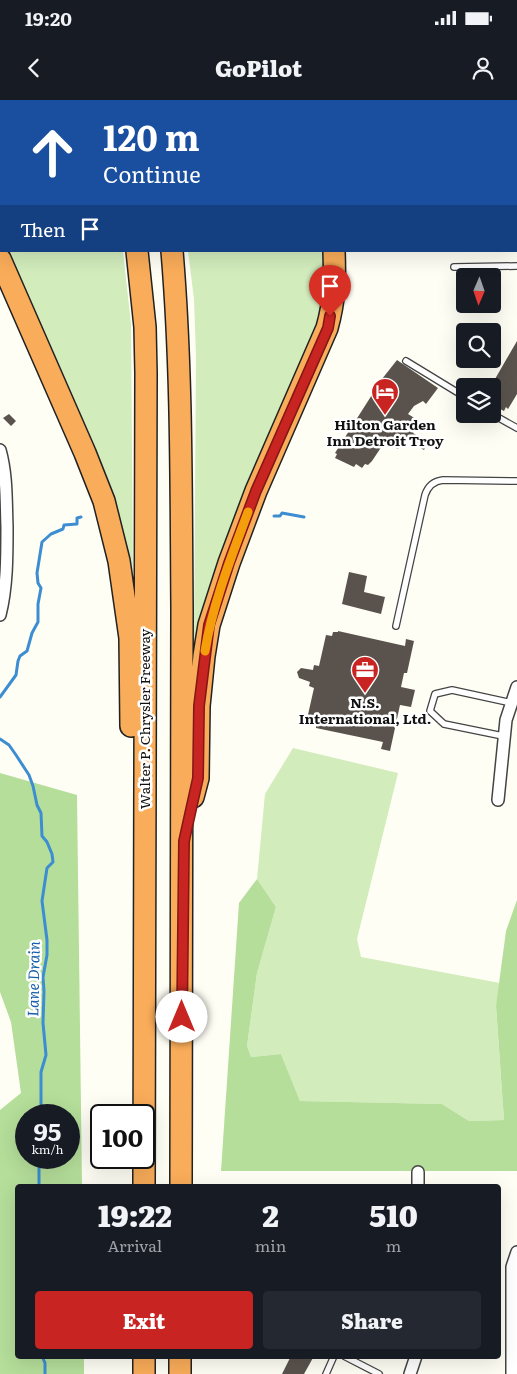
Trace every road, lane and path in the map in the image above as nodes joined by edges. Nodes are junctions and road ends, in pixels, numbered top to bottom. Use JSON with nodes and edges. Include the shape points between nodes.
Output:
{"nodes":[{"id":1,"x":137,"y":252,"type":"edge"},
{"id":2,"x":172,"y":252,"type":"edge"},
{"id":3,"x":334,"y":252,"type":"edge"},
{"id":4,"x":0,"y":259,"type":"edge"},
{"id":5,"x":517,"y":266,"type":"edge"},
{"id":6,"x":454,"y":267,"type":"dead end"},
{"id":7,"x":406,"y":361,"type":"dead end"},
{"id":8,"x":456,"y":392,"type":"edge"},
{"id":9,"x":501,"y":419,"type":"edge"},
{"id":10,"x":517,"y":428,"type":"edge"},
{"id":11,"x":0,"y":450,"type":"edge"},
{"id":12,"x":2,"y":470,"type":"edge"},
{"id":13,"x":517,"y":481,"type":"edge"},
{"id":14,"x":0,"y":616,"type":"edge"},
{"id":15,"x":396,"y":626,"type":"dead end"},
{"id":16,"x":517,"y":687,"type":"edge"},
{"id":17,"x":512,"y":703,"type":"junction"},
{"id":18,"x":503,"y":736,"type":"junction"},
{"id":19,"x":498,"y":800,"type":"dead end"},
{"id":20,"x":184,"y":841,"type":"junction"},
{"id":21,"x":144,"y":877,"type":"junction"},
{"id":22,"x":418,"y":1172,"type":"dead end"},
{"id":23,"x":144,"y":1184,"type":"edge"},
{"id":24,"x":181,"y":1184,"type":"edge"},
{"id":25,"x":418,"y":1184,"type":"edge"},
{"id":26,"x":516,"y":1253,"type":"edge"},
{"id":27,"x":144,"y":1359,"type":"edge"},
{"id":28,"x":180,"y":1359,"type":"edge"},
{"id":29,"x":333,"y":1359,"type":"edge"},
{"id":30,"x":350,"y":1359,"type":"edge"},
{"id":31,"x":415,"y":1359,"type":"edge"},
{"id":32,"x":144,"y":1374,"type":"edge"},
{"id":33,"x":180,"y":1374,"type":"edge"},
{"id":34,"x":326,"y":1374,"type":"edge"},
{"id":35,"x":379,"y":1374,"type":"edge"},
{"id":36,"x":410,"y":1374,"type":"edge"},
{"id":37,"x":512,"y":1374,"type":"edge"}],
"edges":[{"from":1,"to":21,"type":"highway","name":"Walter P. Chrysler Freeway","via":[[146,374]]},
{"from":2,"to":20,"type":"highway","via":[[177,307],[180,440]]},
{"from":3,"to":20,"type":"highway","via":[[334,303],[328,328],[256,491],[209,625],[199,706],[198,778]]},
{"from":4,"to":21,"type":"highway","via":[[85,453],[114,536],[130,638],[133,818]]},
{"from":5,"to":6,"type":"lane"},
{"from":7,"to":8,"type":"lane"},
{"from":9,"to":10,"type":"lane"},
{"from":11,"to":12,"type":"street"},
{"from":12,"to":14,"type":"street","via":[[6,497],[6,570]]},
{"from":13,"to":15,"type":"lane","via":[[443,480],[429,487]]},
{"from":16,"to":17,"type":"street"},
{"from":17,"to":18,"type":"street"},
{"from":17,"to":18,"type":"lane","via":[[452,690],[435,694],[430,712],[444,724]]},
{"from":18,"to":19,"type":"street"},
{"from":20,"to":24,"type":"highway"},
{"from":21,"to":23,"type":"highway","name":"Walter P. Chrysler Freeway"},
{"from":22,"to":25,"type":"street"},
{"from":26,"to":37,"type":"street","via":[[512,1267]]},
{"from":27,"to":32,"type":"highway"},
{"from":28,"to":33,"type":"highway"},
{"from":29,"to":34,"type":"lane"},
{"from":30,"to":35,"type":"lane"},
{"from":31,"to":36,"type":"street"}]}
